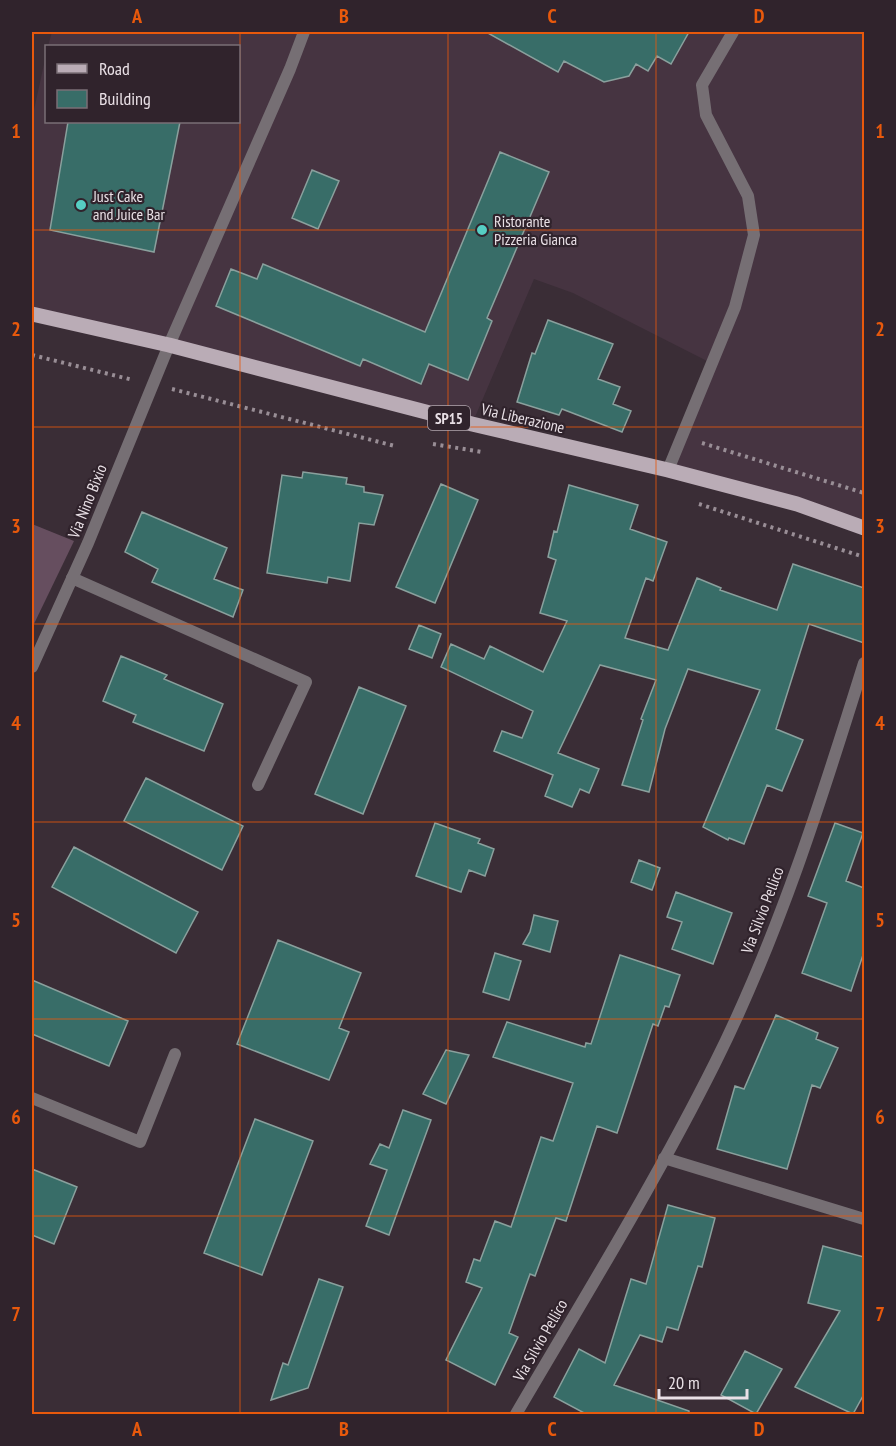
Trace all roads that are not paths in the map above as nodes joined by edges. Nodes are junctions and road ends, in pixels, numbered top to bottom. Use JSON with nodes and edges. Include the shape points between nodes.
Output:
{"nodes":[{"id":1,"x":304,"y":32,"type":"edge"},
{"id":2,"x":733,"y":32,"type":"edge"},
{"id":3,"x":32,"y":314,"type":"edge"},
{"id":4,"x":169,"y":345,"type":"junction"},
{"id":5,"x":668,"y":470,"type":"junction"},
{"id":6,"x":864,"y":528,"type":"edge"},
{"id":7,"x":72,"y":578,"type":"junction"},
{"id":8,"x":864,"y":663,"type":"edge"},
{"id":9,"x":32,"y":667,"type":"edge"},
{"id":10,"x":258,"y":785,"type":"dead end"},
{"id":11,"x":175,"y":1054,"type":"dead end"},
{"id":12,"x":32,"y":1098,"type":"edge"},
{"id":13,"x":664,"y":1158,"type":"junction"},
{"id":14,"x":864,"y":1219,"type":"edge"},
{"id":15,"x":516,"y":1414,"type":"edge"}],
"edges":[{"from":1,"to":4,"type":"street","name":"Via Nino Bixio"},
{"from":2,"to":5,"type":"street","via":[[702,85],[706,115],[748,196],[754,235],[735,307]]},
{"from":3,"to":4,"type":"main road","name":"Via Liberazione","number":"SP15"},
{"from":4,"to":5,"type":"main road","name":"Via Liberazione","number":"SP15","via":[[472,424]]},
{"from":4,"to":7,"type":"street","name":"Via Nino Bixio"},
{"from":5,"to":6,"type":"main road","name":"Via Liberazione","number":"SP15","via":[[797,504]]},
{"from":7,"to":9,"type":"street","name":"Via Nino Bixio"},
{"from":7,"to":10,"type":"street","via":[[306,682]]},
{"from":8,"to":13,"type":"street","name":"Via Silvio Pellico","via":[[816,815],[752,983],[716,1062]]},
{"from":11,"to":12,"type":"street","via":[[140,1142]]},
{"from":13,"to":14,"type":"street"},
{"from":13,"to":15,"type":"street","name":"Via Silvio Pellico"}]}
